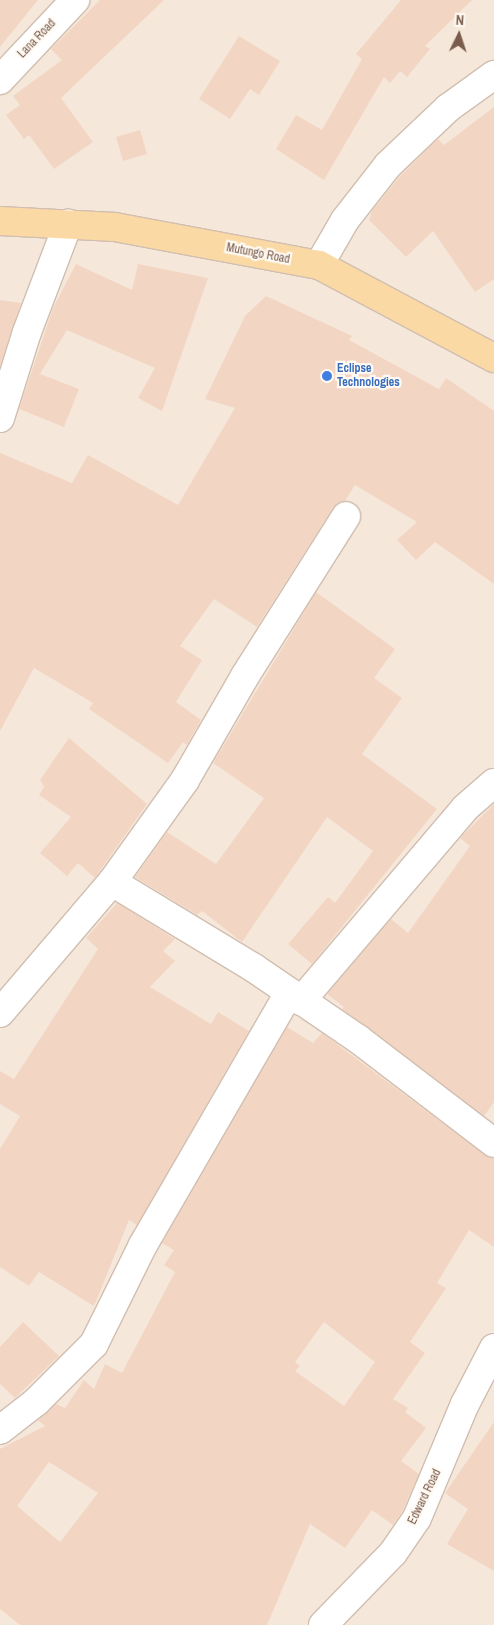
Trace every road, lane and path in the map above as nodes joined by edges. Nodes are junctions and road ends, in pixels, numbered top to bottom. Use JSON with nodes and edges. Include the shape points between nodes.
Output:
{"nodes":[{"id":1,"x":75,"y":0,"type":"edge"},
{"id":2,"x":494,"y":74,"type":"edge"},
{"id":3,"x":0,"y":80,"type":"edge"},
{"id":4,"x":0,"y":221,"type":"edge"},
{"id":5,"x":68,"y":224,"type":"junction"},
{"id":6,"x":319,"y":265,"type":"junction"},
{"id":7,"x":494,"y":358,"type":"edge"},
{"id":8,"x":0,"y":418,"type":"edge"},
{"id":9,"x":346,"y":516,"type":"dead end"},
{"id":10,"x":494,"y":783,"type":"edge"},
{"id":11,"x":112,"y":882,"type":"junction"},
{"id":12,"x":295,"y":997,"type":"junction"},
{"id":13,"x":0,"y":1013,"type":"edge"},
{"id":14,"x":494,"y":1143,"type":"edge"},
{"id":15,"x":494,"y":1350,"type":"edge"},
{"id":16,"x":0,"y":1430,"type":"edge"},
{"id":17,"x":323,"y":1625,"type":"edge"}],
"edges":[{"from":1,"to":3,"type":"street","name":"Lana Road"},
{"from":2,"to":6,"type":"street","via":[[448,108],[388,165],[345,220]]},
{"from":4,"to":5,"type":"main road","name":"Mutungo Road"},
{"from":5,"to":6,"type":"main road","name":"Mutungo Road","via":[[115,227]]},
{"from":5,"to":8,"type":"street","via":[[26,332]]},
{"from":6,"to":7,"type":"main road","name":"Mutungo Road"},
{"from":9,"to":11,"type":"street","via":[[185,780]]},
{"from":10,"to":12,"type":"street","via":[[465,808]]},
{"from":11,"to":12,"type":"street"},
{"from":11,"to":13,"type":"street"},
{"from":12,"to":14,"type":"street","via":[[358,1039]]},
{"from":12,"to":16,"type":"street","via":[[148,1236],[94,1344],[36,1402]]},
{"from":15,"to":17,"type":"street","name":"Edward Road","via":[[465,1404],[417,1518],[393,1553]]}]}
